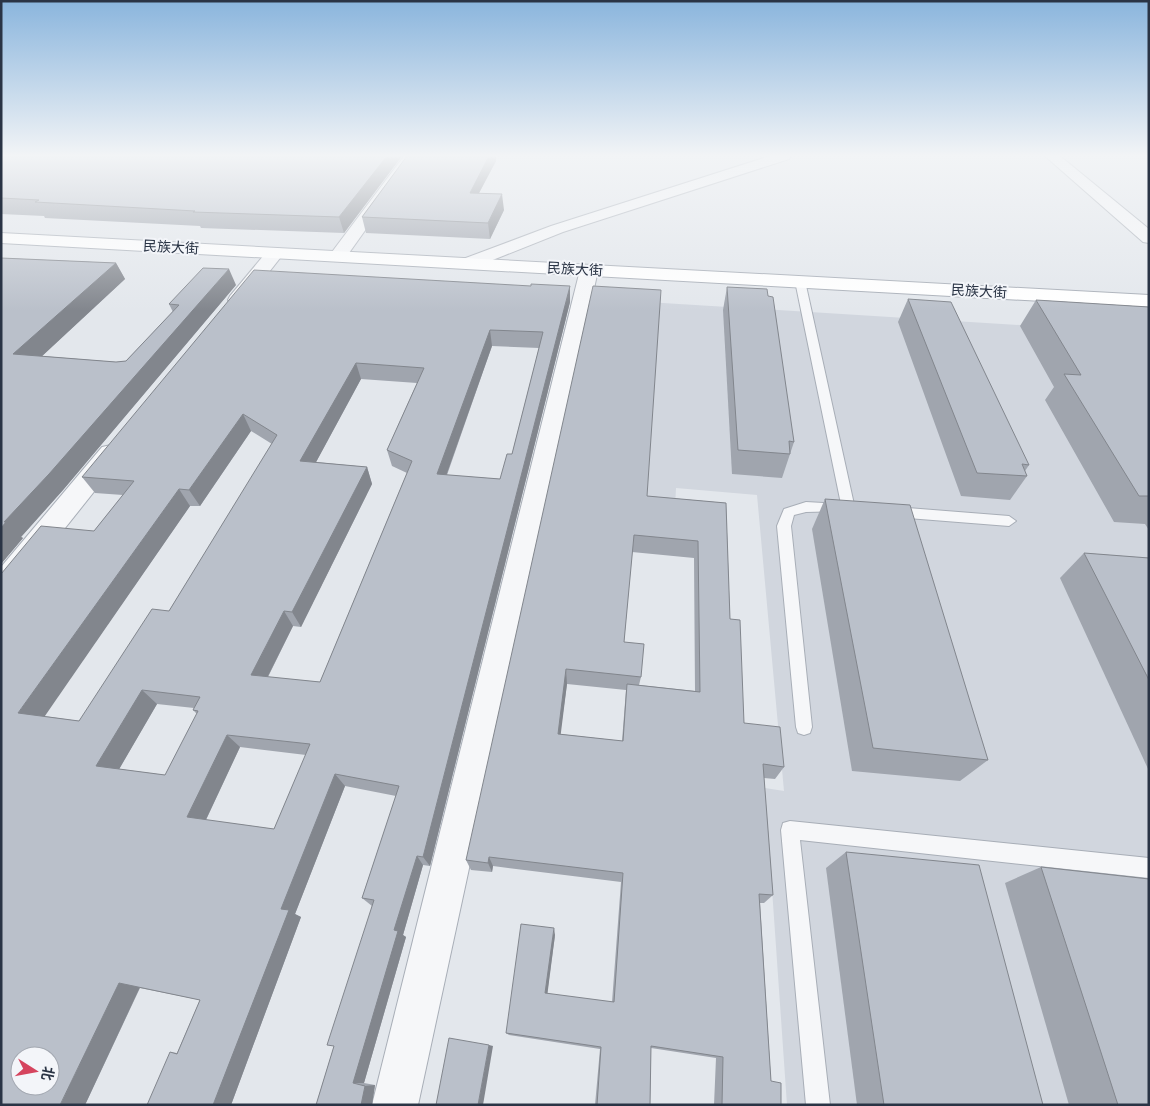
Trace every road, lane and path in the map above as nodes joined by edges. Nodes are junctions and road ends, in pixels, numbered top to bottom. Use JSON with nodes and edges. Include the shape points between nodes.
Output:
{"nodes":[{"id":1,"x":373,"y":208,"type":"edge"},
{"id":2,"x":624,"y":208,"type":"edge"},
{"id":3,"x":1113,"y":208,"type":"edge"},
{"id":4,"x":1,"y":238,"type":"edge"},
{"id":5,"x":1149,"y":238,"type":"edge"},
{"id":6,"x":275,"y":253,"type":"junction"},
{"id":7,"x":338,"y":256,"type":"junction"},
{"id":8,"x":469,"y":263,"type":"junction"},
{"id":9,"x":590,"y":270,"type":"junction"},
{"id":10,"x":800,"y":281,"type":"junction"},
{"id":11,"x":1149,"y":301,"type":"edge"},
{"id":12,"x":225,"y":314,"type":"edge"},
{"id":13,"x":126,"y":436,"type":"edge"},
{"id":14,"x":849,"y":509,"type":"junction"},
{"id":15,"x":1009,"y":520,"type":"dead end"},
{"id":16,"x":1,"y":588,"type":"edge"},
{"id":17,"x":804,"y":727,"type":"dead end"},
{"id":18,"x":1147,"y":872,"type":"edge"},
{"id":19,"x":395,"y":1105,"type":"edge"},
{"id":20,"x":818,"y":1105,"type":"edge"}],
"edges":[{"from":1,"to":7,"type":"street"},
{"from":2,"to":8,"type":"street"},
{"from":3,"to":5,"type":"street"},
{"from":4,"to":6,"type":"main road","name":"民族大街"},
{"from":6,"to":7,"type":"main road","name":"民族大街"},
{"from":6,"to":12,"type":"street"},
{"from":7,"to":8,"type":"main road","name":"民族大街"},
{"from":8,"to":9,"type":"main road","name":"民族大街"},
{"from":9,"to":10,"type":"main road","name":"民族大街"},
{"from":9,"to":19,"type":"street"},
{"from":10,"to":11,"type":"main road","name":"民族大街"},
{"from":10,"to":14,"type":"lane"},
{"from":13,"to":16,"type":"street"},
{"from":14,"to":15,"type":"lane"},
{"from":14,"to":17,"type":"lane","via":[[798,509],[789,512],[784,526]]},
{"from":18,"to":20,"type":"lane","via":[[970,859],[790,830]]}]}
